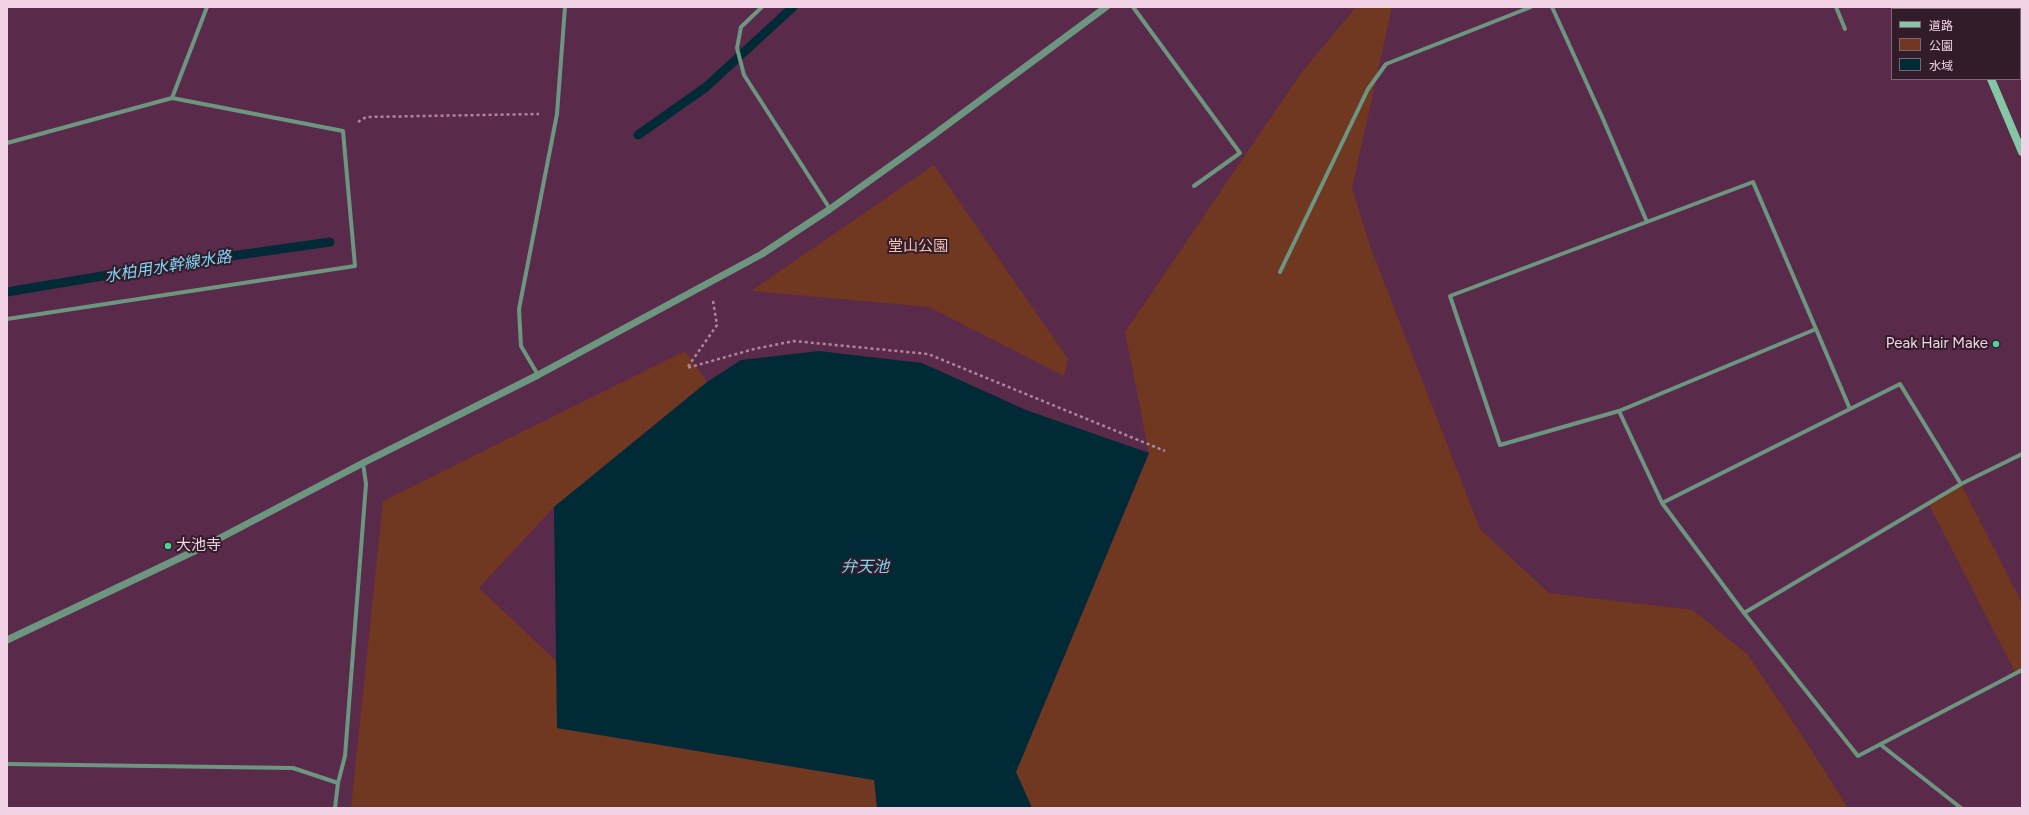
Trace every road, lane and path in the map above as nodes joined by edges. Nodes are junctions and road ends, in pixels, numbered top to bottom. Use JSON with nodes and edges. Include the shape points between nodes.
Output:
{"nodes":[{"id":1,"x":207,"y":7,"type":"edge"},
{"id":2,"x":565,"y":7,"type":"edge"},
{"id":3,"x":762,"y":7,"type":"edge"},
{"id":4,"x":1106,"y":7,"type":"edge"},
{"id":5,"x":1133,"y":7,"type":"edge"},
{"id":6,"x":1531,"y":7,"type":"edge"},
{"id":7,"x":1552,"y":7,"type":"edge"},
{"id":8,"x":1836,"y":7,"type":"edge"},
{"id":9,"x":1845,"y":29,"type":"dead end"},
{"id":10,"x":1991,"y":80,"type":"edge"},
{"id":11,"x":172,"y":98,"type":"junction"},
{"id":12,"x":557,"y":114,"type":"junction"},
{"id":13,"x":344,"y":131,"type":"junction"},
{"id":14,"x":7,"y":143,"type":"edge"},
{"id":15,"x":2022,"y":152,"type":"edge"},
{"id":16,"x":1194,"y":186,"type":"dead end"},
{"id":17,"x":830,"y":209,"type":"junction"},
{"id":18,"x":1647,"y":222,"type":"junction"},
{"id":19,"x":1280,"y":272,"type":"dead end"},
{"id":20,"x":710,"y":283,"type":"junction"},
{"id":21,"x":7,"y":319,"type":"edge"},
{"id":22,"x":1816,"y":329,"type":"junction"},
{"id":23,"x":538,"y":375,"type":"junction"},
{"id":24,"x":1850,"y":409,"type":"junction"},
{"id":25,"x":1618,"y":410,"type":"junction"},
{"id":26,"x":1165,"y":451,"type":"dead end"},
{"id":27,"x":2022,"y":454,"type":"edge"},
{"id":28,"x":363,"y":463,"type":"junction"},
{"id":29,"x":1961,"y":484,"type":"junction"},
{"id":30,"x":1662,"y":503,"type":"junction"},
{"id":31,"x":1744,"y":613,"type":"junction"},
{"id":32,"x":7,"y":640,"type":"edge"},
{"id":33,"x":2022,"y":670,"type":"edge"},
{"id":34,"x":1881,"y":745,"type":"junction"},
{"id":35,"x":7,"y":764,"type":"edge"},
{"id":36,"x":338,"y":783,"type":"junction"},
{"id":37,"x":335,"y":808,"type":"edge"},
{"id":38,"x":1961,"y":808,"type":"edge"}],
"edges":[{"from":1,"to":11,"type":"street"},
{"from":2,"to":12,"type":"street"},
{"from":3,"to":17,"type":"street","via":[[741,27],[737,48],[744,75]]},
{"from":4,"to":17,"type":"street"},
{"from":5,"to":16,"type":"street","via":[[1240,153]]},
{"from":6,"to":19,"type":"street","via":[[1386,64],[1368,89]]},
{"from":7,"to":18,"type":"street"},
{"from":8,"to":9,"type":"street"},
{"from":10,"to":15,"type":"main road"},
{"from":11,"to":13,"type":"street"},
{"from":11,"to":14,"type":"street"},
{"from":12,"to":13,"type":"path","via":[[366,117]]},
{"from":12,"to":23,"type":"street","via":[[518,309],[521,346]]},
{"from":13,"to":21,"type":"street","via":[[355,266]]},
{"from":17,"to":20,"type":"street","via":[[762,254]]},
{"from":18,"to":22,"type":"street","via":[[1753,182]]},
{"from":18,"to":25,"type":"street","via":[[1450,296],[1500,444]]},
{"from":20,"to":23,"type":"street"},
{"from":20,"to":26,"type":"path","via":[[717,325],[687,368],[754,349],[794,341],[928,354]]},
{"from":22,"to":24,"type":"street"},
{"from":22,"to":25,"type":"street"},
{"from":23,"to":28,"type":"street"},
{"from":24,"to":29,"type":"street","via":[[1900,384]]},
{"from":24,"to":30,"type":"street"},
{"from":25,"to":30,"type":"street"},
{"from":27,"to":29,"type":"street"},
{"from":28,"to":32,"type":"street","via":[[203,547]]},
{"from":28,"to":36,"type":"street","via":[[366,484],[345,756]]},
{"from":29,"to":31,"type":"street"},
{"from":30,"to":31,"type":"street"},
{"from":31,"to":34,"type":"street","via":[[1858,756]]},
{"from":33,"to":34,"type":"street"},
{"from":34,"to":38,"type":"street"},
{"from":35,"to":36,"type":"street","via":[[292,768]]},
{"from":36,"to":37,"type":"street"}]}
